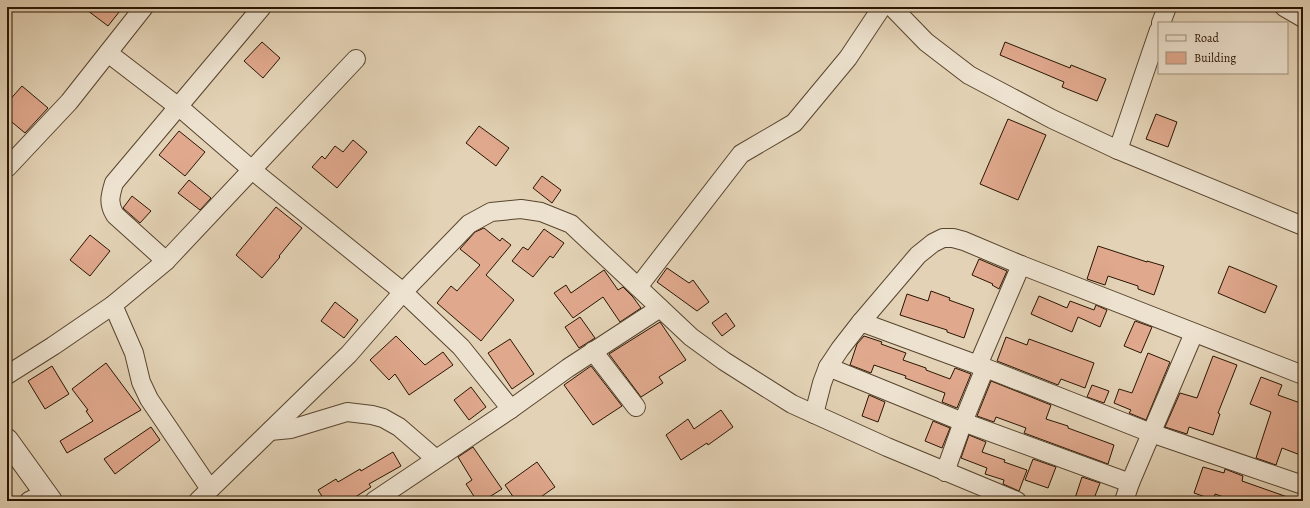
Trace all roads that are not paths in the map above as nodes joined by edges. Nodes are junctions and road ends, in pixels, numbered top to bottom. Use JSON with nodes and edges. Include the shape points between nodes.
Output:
{"nodes":[{"id":1,"x":144,"y":7,"type":"edge"},
{"id":2,"x":262,"y":7,"type":"edge"},
{"id":3,"x":882,"y":7,"type":"edge"},
{"id":4,"x":892,"y":7,"type":"edge"},
{"id":5,"x":1167,"y":7,"type":"edge"},
{"id":6,"x":1284,"y":7,"type":"edge"},
{"id":7,"x":1303,"y":18,"type":"edge"},
{"id":8,"x":1161,"y":22,"type":"edge"},
{"id":9,"x":1158,"y":33,"type":"edge"},
{"id":10,"x":108,"y":53,"type":"junction"},
{"id":11,"x":356,"y":59,"type":"dead end"},
{"id":12,"x":179,"y":106,"type":"junction"},
{"id":13,"x":1118,"y":150,"type":"junction"},
{"id":14,"x":7,"y":168,"type":"edge"},
{"id":15,"x":252,"y":170,"type":"junction"},
{"id":16,"x":1303,"y":226,"type":"edge"},
{"id":17,"x":166,"y":260,"type":"junction"},
{"id":18,"x":1021,"y":265,"type":"junction"},
{"id":19,"x":638,"y":287,"type":"junction"},
{"id":20,"x":403,"y":292,"type":"junction"},
{"id":21,"x":113,"y":305,"type":"junction"},
{"id":22,"x":660,"y":308,"type":"junction"},
{"id":23,"x":861,"y":322,"type":"junction"},
{"id":24,"x":1194,"y":333,"type":"junction"},
{"id":25,"x":593,"y":351,"type":"junction"},
{"id":26,"x":828,"y":367,"type":"junction"},
{"id":27,"x":982,"y":367,"type":"junction"},
{"id":28,"x":7,"y":375,"type":"edge"},
{"id":29,"x":1303,"y":375,"type":"edge"},
{"id":30,"x":636,"y":407,"type":"dead end"},
{"id":31,"x":511,"y":409,"type":"junction"},
{"id":32,"x":814,"y":414,"type":"junction"},
{"id":33,"x":963,"y":422,"type":"junction"},
{"id":34,"x":270,"y":430,"type":"junction"},
{"id":35,"x":1151,"y":433,"type":"junction"},
{"id":36,"x":7,"y":440,"type":"edge"},
{"id":37,"x":436,"y":459,"type":"junction"},
{"id":38,"x":945,"y":472,"type":"junction"},
{"id":39,"x":1130,"y":483,"type":"junction"},
{"id":40,"x":1303,"y":485,"type":"edge"},
{"id":41,"x":204,"y":495,"type":"edge"},
{"id":42,"x":42,"y":498,"type":"edge"},
{"id":43,"x":374,"y":501,"type":"edge"},
{"id":44,"x":1016,"y":501,"type":"edge"},
{"id":45,"x":1124,"y":501,"type":"edge"}],
"edges":[{"from":1,"to":10,"type":"street"},
{"from":2,"to":12,"type":"street"},
{"from":3,"to":19,"type":"street","via":[[848,58],[794,123],[741,154]]},
{"from":4,"to":13,"type":"street","via":[[926,42],[969,74],[1052,119]]},
{"from":5,"to":8,"type":"street"},
{"from":6,"to":7,"type":"street"},
{"from":9,"to":13,"type":"street"},
{"from":10,"to":12,"type":"street"},
{"from":10,"to":14,"type":"street","via":[[69,102]]},
{"from":11,"to":15,"type":"street"},
{"from":12,"to":15,"type":"street"},
{"from":12,"to":17,"type":"street","via":[[114,183],[109,201],[115,215]]},
{"from":13,"to":16,"type":"street"},
{"from":15,"to":17,"type":"street"},
{"from":15,"to":20,"type":"street"},
{"from":17,"to":21,"type":"street"},
{"from":18,"to":23,"type":"street","via":[[964,241],[943,238],[918,255]]},
{"from":18,"to":24,"type":"street"},
{"from":18,"to":27,"type":"street"},
{"from":19,"to":20,"type":"street","via":[[571,224],[541,212],[522,209],[491,212],[469,224]]},
{"from":19,"to":22,"type":"street"},
{"from":20,"to":31,"type":"street","via":[[461,347]]},
{"from":20,"to":34,"type":"street","via":[[349,354]]},
{"from":21,"to":28,"type":"street"},
{"from":21,"to":41,"type":"street","via":[[134,353],[141,382],[149,399]]},
{"from":22,"to":25,"type":"street"},
{"from":22,"to":32,"type":"street","via":[[691,337],[724,361],[792,404]]},
{"from":23,"to":26,"type":"street"},
{"from":23,"to":27,"type":"street"},
{"from":24,"to":29,"type":"street"},
{"from":24,"to":35,"type":"street"},
{"from":25,"to":30,"type":"street"},
{"from":25,"to":31,"type":"street"},
{"from":26,"to":32,"type":"street"},
{"from":26,"to":33,"type":"street"},
{"from":27,"to":33,"type":"street"},
{"from":27,"to":35,"type":"street"},
{"from":31,"to":37,"type":"street"},
{"from":32,"to":38,"type":"street"},
{"from":33,"to":38,"type":"street"},
{"from":33,"to":39,"type":"street"},
{"from":34,"to":37,"type":"street","via":[[291,430],[347,412],[372,415],[399,427]]},
{"from":34,"to":41,"type":"street"},
{"from":35,"to":39,"type":"street"},
{"from":35,"to":40,"type":"street"},
{"from":36,"to":42,"type":"street"},
{"from":37,"to":43,"type":"street"},
{"from":38,"to":44,"type":"street"},
{"from":39,"to":45,"type":"street"}]}
